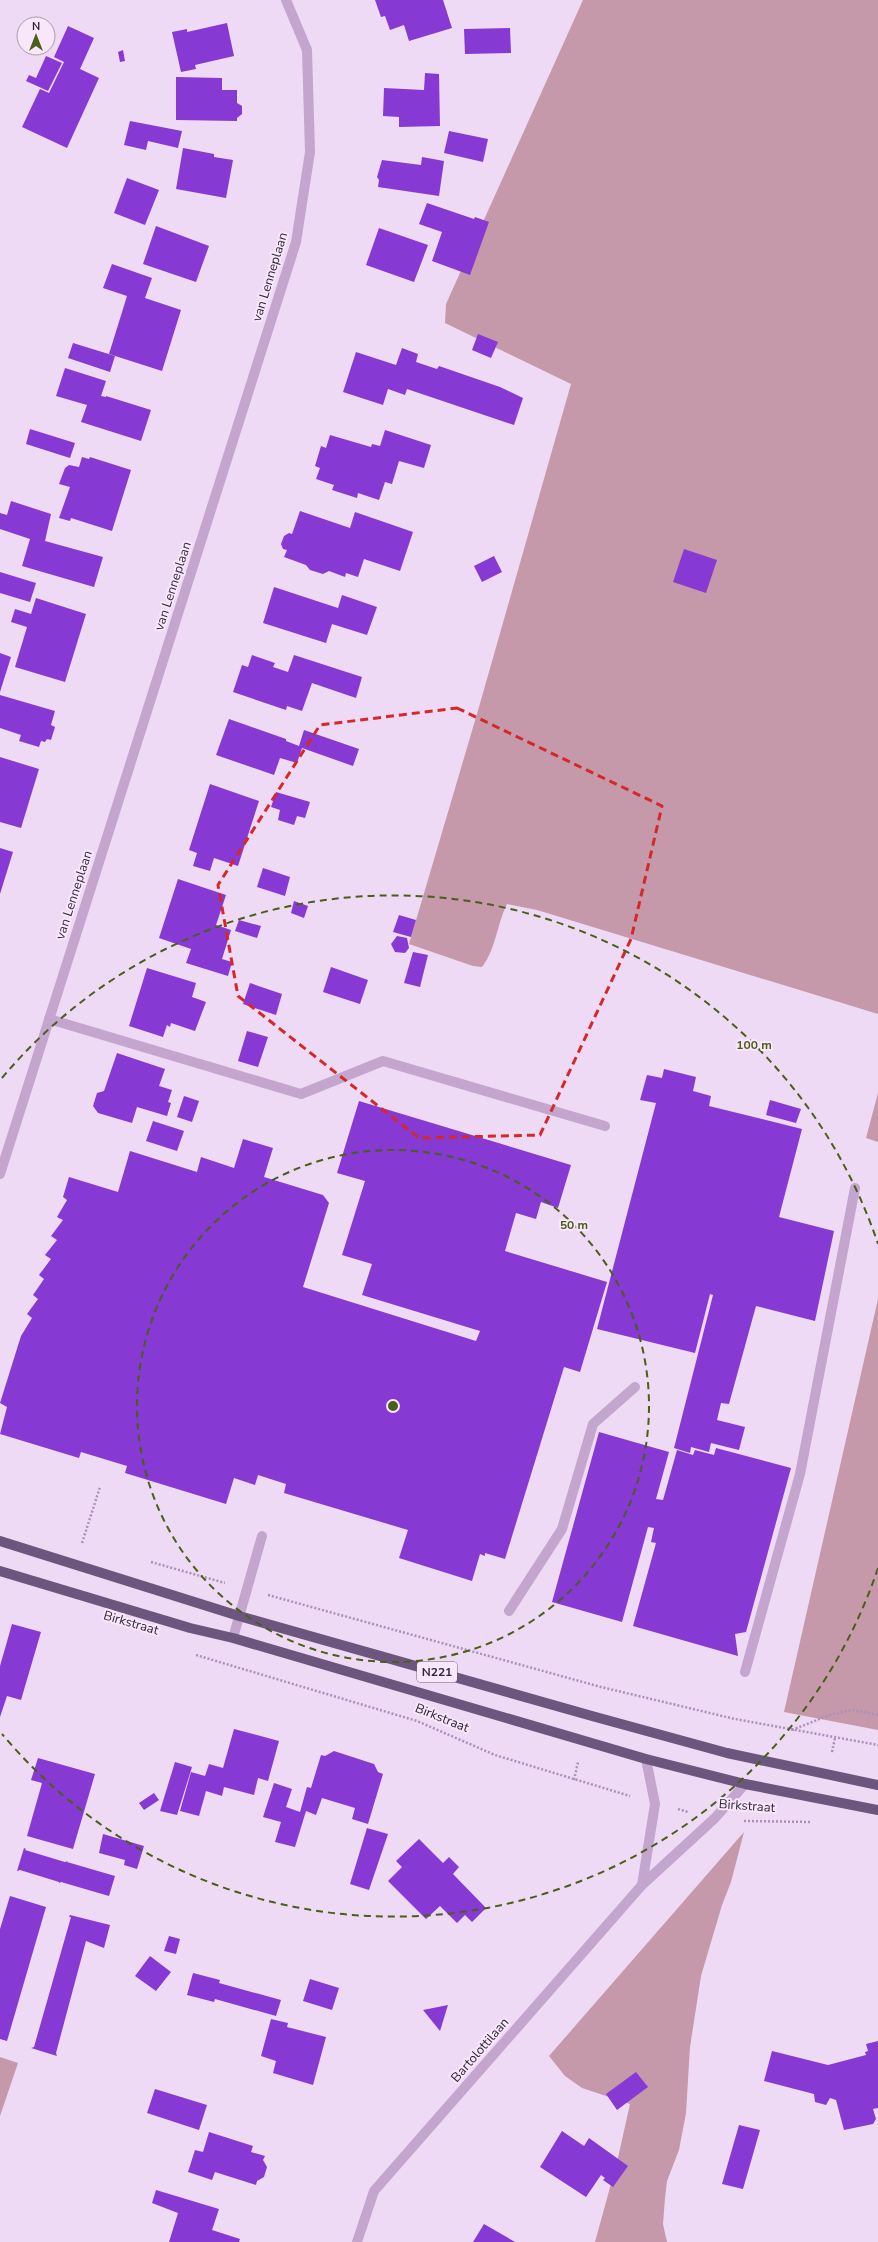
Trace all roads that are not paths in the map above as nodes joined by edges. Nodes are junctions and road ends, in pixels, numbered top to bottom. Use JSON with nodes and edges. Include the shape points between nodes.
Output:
{"nodes":[{"id":1,"x":286,"y":0,"type":"edge"},
{"id":2,"x":49,"y":1019,"type":"junction"},
{"id":3,"x":605,"y":1126,"type":"dead end"},
{"id":4,"x":0,"y":1174,"type":"edge"},
{"id":5,"x":855,"y":1188,"type":"dead end"},
{"id":6,"x":635,"y":1387,"type":"dead end"},
{"id":7,"x":262,"y":1536,"type":"dead end"},
{"id":8,"x":0,"y":1541,"type":"edge"},
{"id":9,"x":0,"y":1571,"type":"edge"},
{"id":10,"x":509,"y":1611,"type":"dead end"},
{"id":11,"x":239,"y":1616,"type":"junction"},
{"id":12,"x":233,"y":1638,"type":"junction"},
{"id":13,"x":745,"y":1672,"type":"dead end"},
{"id":14,"x":646,"y":1759,"type":"junction"},
{"id":15,"x":745,"y":1784,"type":"junction"},
{"id":16,"x":878,"y":1785,"type":"edge"},
{"id":17,"x":878,"y":1810,"type":"edge"},
{"id":18,"x":642,"y":1885,"type":"junction"},
{"id":19,"x":357,"y":2242,"type":"edge"}],
"edges":[{"from":1,"to":2,"type":"street","name":"van Lenneplaan","via":[[307,50],[310,152],[296,242]]},
{"from":2,"to":3,"type":"street","via":[[301,1094],[383,1061]]},
{"from":2,"to":4,"type":"street","name":"van Lenneplaan"},
{"from":5,"to":13,"type":"street","via":[[800,1474]]},
{"from":6,"to":10,"type":"street","via":[[593,1424],[562,1529]]},
{"from":7,"to":11,"type":"street"},
{"from":8,"to":11,"type":"main road","number":"N221"},
{"from":9,"to":12,"type":"main road","name":"Birkstraat","number":"N221","via":[[190,1628]]},
{"from":11,"to":12,"type":"street"},
{"from":11,"to":16,"type":"main road","number":"N221","via":[[727,1753]]},
{"from":12,"to":14,"type":"main road","name":"Birkstraat","number":"N221"},
{"from":14,"to":15,"type":"main road","name":"Birkstraat","number":"N221"},
{"from":14,"to":18,"type":"street","via":[[655,1804]]},
{"from":15,"to":17,"type":"main road","name":"Birkstraat","number":"N221"},
{"from":15,"to":18,"type":"street","name":"Bartolottilaan","via":[[715,1818]]},
{"from":18,"to":19,"type":"street","name":"Bartolottilaan","via":[[374,2191]]}]}
